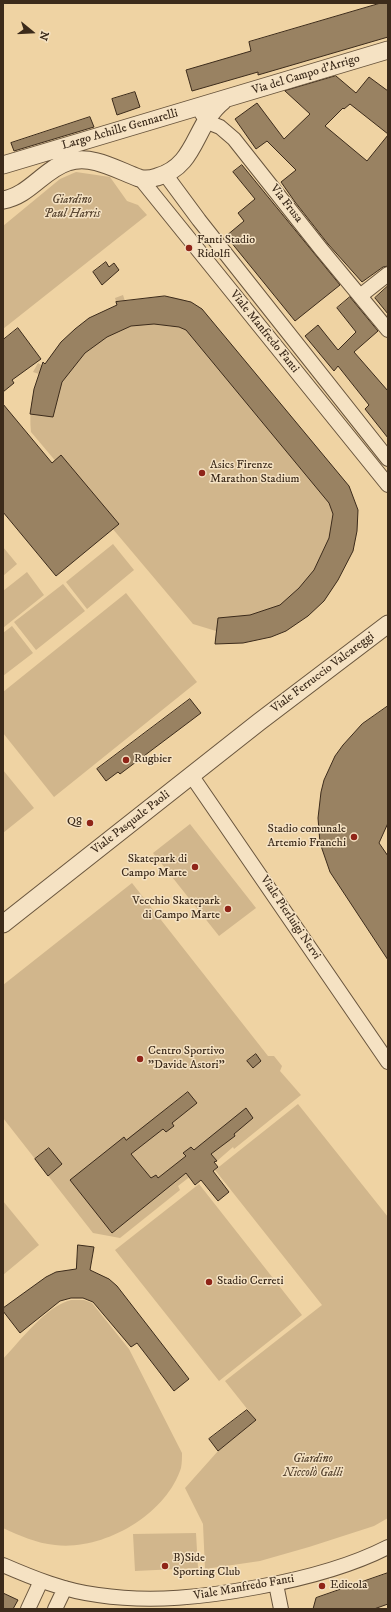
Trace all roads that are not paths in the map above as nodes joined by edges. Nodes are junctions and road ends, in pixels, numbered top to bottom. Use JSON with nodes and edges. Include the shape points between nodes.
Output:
{"nodes":[{"id":1,"x":388,"y":50,"type":"edge"},
{"id":2,"x":224,"y":100,"type":"junction"},
{"id":3,"x":182,"y":112,"type":"junction"},
{"id":4,"x":205,"y":121,"type":"junction"},
{"id":5,"x":3,"y":165,"type":"edge"},
{"id":6,"x":165,"y":174,"type":"junction"},
{"id":7,"x":140,"y":178,"type":"junction"},
{"id":8,"x":6,"y":201,"type":"edge"},
{"id":9,"x":199,"y":220,"type":"junction"},
{"id":10,"x":183,"y":231,"type":"junction"},
{"id":11,"x":388,"y":274,"type":"edge"},
{"id":12,"x":360,"y":296,"type":"junction"},
{"id":13,"x":388,"y":330,"type":"edge"},
{"id":14,"x":292,"y":337,"type":"junction"},
{"id":15,"x":278,"y":348,"type":"junction"},
{"id":16,"x":388,"y":459,"type":"edge"},
{"id":17,"x":388,"y":485,"type":"edge"},
{"id":18,"x":388,"y":624,"type":"edge"},
{"id":19,"x":259,"y":722,"type":"joint"},
{"id":20,"x":191,"y":775,"type":"junction"},
{"id":21,"x":3,"y":924,"type":"edge"},
{"id":22,"x":388,"y":1062,"type":"edge"},
{"id":23,"x":388,"y":1547,"type":"edge"},
{"id":24,"x":3,"y":1565,"type":"edge"},
{"id":25,"x":41,"y":1581,"type":"junction"},
{"id":26,"x":276,"y":1584,"type":"junction"},
{"id":27,"x":65,"y":1588,"type":"junction"},
{"id":28,"x":97,"y":1595,"type":"junction"},
{"id":29,"x":28,"y":1609,"type":"edge"},
{"id":30,"x":55,"y":1609,"type":"edge"},
{"id":31,"x":108,"y":1609,"type":"edge"},
{"id":32,"x":281,"y":1609,"type":"edge"}],
"edges":[{"from":1,"to":2,"type":"street","name":"Via del Campo d'Arrigo"},
{"from":2,"to":3,"type":"street","name":"Via del Campo d'Arrigo"},
{"from":2,"to":4,"type":"street","name":"Via del Campo d'Arrigo","via":[[214,108]]},
{"from":3,"to":4,"type":"street","name":"Largo Achille Gennarelli","via":[[199,112]]},
{"from":3,"to":5,"type":"street","name":"Largo Achille Gennarelli"},
{"from":4,"to":6,"type":"street","name":"Largo Achille Gennarelli","via":[[190,151],[179,165]]},
{"from":4,"to":12,"type":"street","name":"Via Frusa","via":[[220,127],[234,139]]},
{"from":6,"to":7,"type":"street","name":"Largo Achille Gennarelli"},
{"from":6,"to":9,"type":"street"},
{"from":7,"to":8,"type":"street","name":"Largo Achille Gennarelli","via":[[102,164],[74,160],[64,163]]},
{"from":7,"to":10,"type":"street","name":"Viale Manfredo Fanti"},
{"from":9,"to":10,"type":"street"},
{"from":9,"to":14,"type":"street"},
{"from":10,"to":15,"type":"street","name":"Viale Manfredo Fanti"},
{"from":11,"to":12,"type":"street"},
{"from":12,"to":13,"type":"street","name":"Via Frusa"},
{"from":14,"to":15,"type":"street"},
{"from":14,"to":16,"type":"street"},
{"from":15,"to":17,"type":"street","name":"Viale Manfredo Fanti"},
{"from":18,"to":19,"type":"street","name":"Viale Ferruccio Valcareggi"},
{"from":19,"to":20,"type":"street","name":"Viale Pasquale Paoli"},
{"from":20,"to":21,"type":"street","name":"Viale Pasquale Paoli"},
{"from":20,"to":22,"type":"street","name":"Viale Pierluigi Nervi"},
{"from":23,"to":26,"type":"street","name":"Viale Manfredo Fanti","via":[[341,1567]]},
{"from":24,"to":25,"type":"street","name":"Viale Manfredo Fanti"},
{"from":25,"to":27,"type":"street","name":"Viale Manfredo Fanti"},
{"from":25,"to":29,"type":"street"},
{"from":26,"to":28,"type":"street","name":"Viale Manfredo Fanti","via":[[211,1596],[177,1599]]},
{"from":26,"to":32,"type":"street"},
{"from":27,"to":28,"type":"street","name":"Viale Manfredo Fanti"},
{"from":27,"to":30,"type":"street"},
{"from":28,"to":31,"type":"street"}]}
